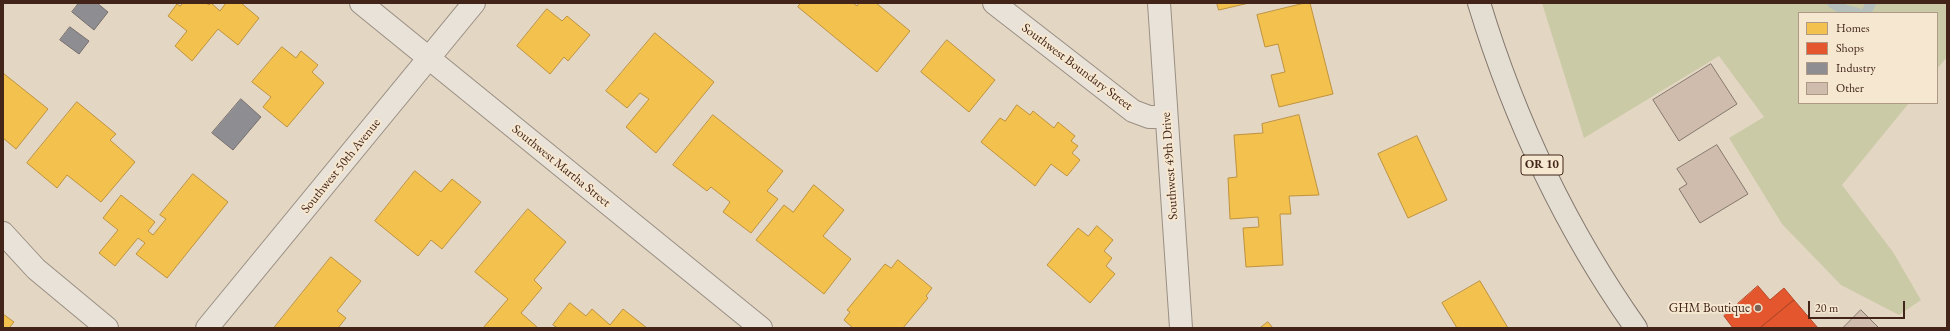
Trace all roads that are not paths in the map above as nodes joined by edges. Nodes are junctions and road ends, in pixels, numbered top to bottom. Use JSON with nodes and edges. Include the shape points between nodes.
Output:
{"nodes":[{"id":1,"x":361,"y":3,"type":"edge"},
{"id":2,"x":474,"y":3,"type":"edge"},
{"id":3,"x":994,"y":3,"type":"edge"},
{"id":4,"x":1159,"y":3,"type":"edge"},
{"id":5,"x":1479,"y":3,"type":"edge"},
{"id":6,"x":429,"y":59,"type":"junction"},
{"id":7,"x":1166,"y":117,"type":"junction"},
{"id":8,"x":3,"y":233,"type":"edge"},
{"id":9,"x":107,"y":328,"type":"edge"},
{"id":10,"x":207,"y":328,"type":"edge"},
{"id":11,"x":761,"y":328,"type":"edge"},
{"id":12,"x":1181,"y":328,"type":"edge"},
{"id":13,"x":1636,"y":328,"type":"edge"}],
"edges":[{"from":1,"to":6,"type":"street","name":"Southwest Martha Street"},
{"from":2,"to":6,"type":"street","name":"Southwest 50th Avenue"},
{"from":3,"to":7,"type":"street","name":"Southwest Boundary Street","via":[[1133,110],[1149,117]]},
{"from":4,"to":7,"type":"street","name":"Southwest 49th Drive"},
{"from":5,"to":13,"type":"main road","number":"OR 10","via":[[1491,44],[1518,113],[1555,195],[1599,273]]},
{"from":6,"to":10,"type":"street","name":"Southwest 50th Avenue"},
{"from":6,"to":11,"type":"street","name":"Southwest Martha Street"},
{"from":7,"to":12,"type":"street","name":"Southwest 49th Drive"},
{"from":8,"to":9,"type":"street","via":[[36,269]]}]}
